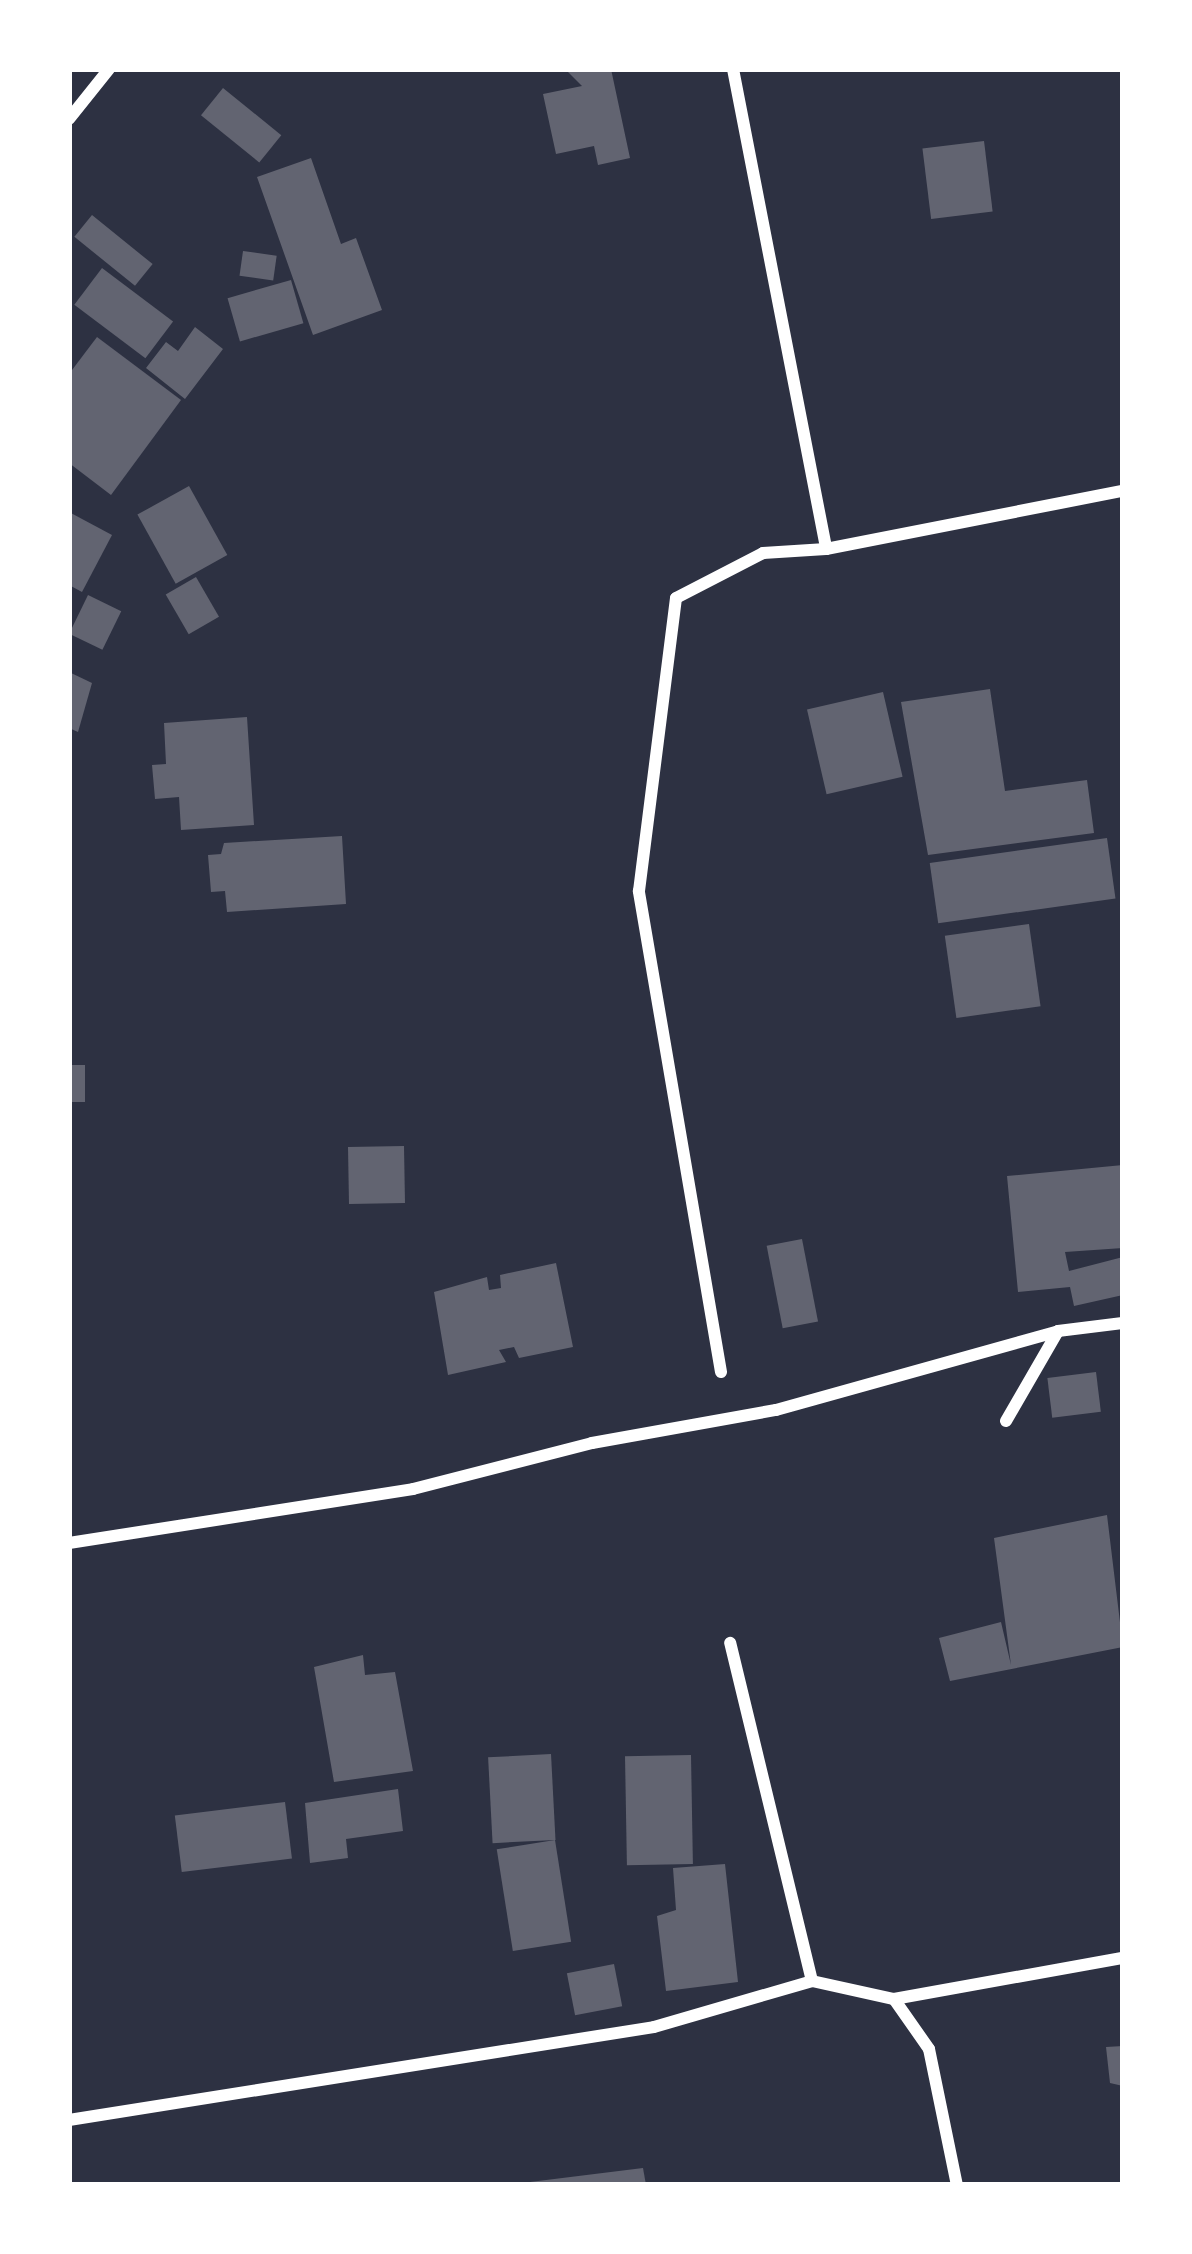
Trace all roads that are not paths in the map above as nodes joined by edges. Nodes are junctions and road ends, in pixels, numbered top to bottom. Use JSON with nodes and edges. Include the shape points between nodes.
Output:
{"nodes":[{"id":1,"x":110,"y":69,"type":"edge"},
{"id":2,"x":733,"y":69,"type":"edge"},
{"id":3,"x":69,"y":119,"type":"edge"},
{"id":4,"x":1123,"y":491,"type":"edge"},
{"id":5,"x":826,"y":549,"type":"junction"},
{"id":6,"x":1123,"y":1323,"type":"edge"},
{"id":7,"x":1058,"y":1331,"type":"junction"},
{"id":8,"x":722,"y":1372,"type":"dead end"},
{"id":9,"x":1006,"y":1421,"type":"dead end"},
{"id":10,"x":69,"y":1543,"type":"edge"},
{"id":11,"x":730,"y":1643,"type":"dead end"},
{"id":12,"x":1123,"y":1958,"type":"edge"},
{"id":13,"x":812,"y":1981,"type":"junction"},
{"id":14,"x":894,"y":1999,"type":"junction"},
{"id":15,"x":69,"y":2120,"type":"edge"},
{"id":16,"x":957,"y":2185,"type":"edge"}],
"edges":[{"from":1,"to":3,"type":"street"},
{"from":2,"to":5,"type":"street"},
{"from":4,"to":5,"type":"street"},
{"from":5,"to":8,"type":"street","via":[[763,553],[676,598],[639,892]]},
{"from":6,"to":7,"type":"street"},
{"from":7,"to":9,"type":"street"},
{"from":7,"to":10,"type":"street","via":[[776,1410],[592,1443],[413,1489]]},
{"from":11,"to":13,"type":"street"},
{"from":12,"to":14,"type":"street"},
{"from":13,"to":14,"type":"street"},
{"from":13,"to":15,"type":"street","via":[[654,2027]]},
{"from":14,"to":16,"type":"street","via":[[929,2049]]}]}
